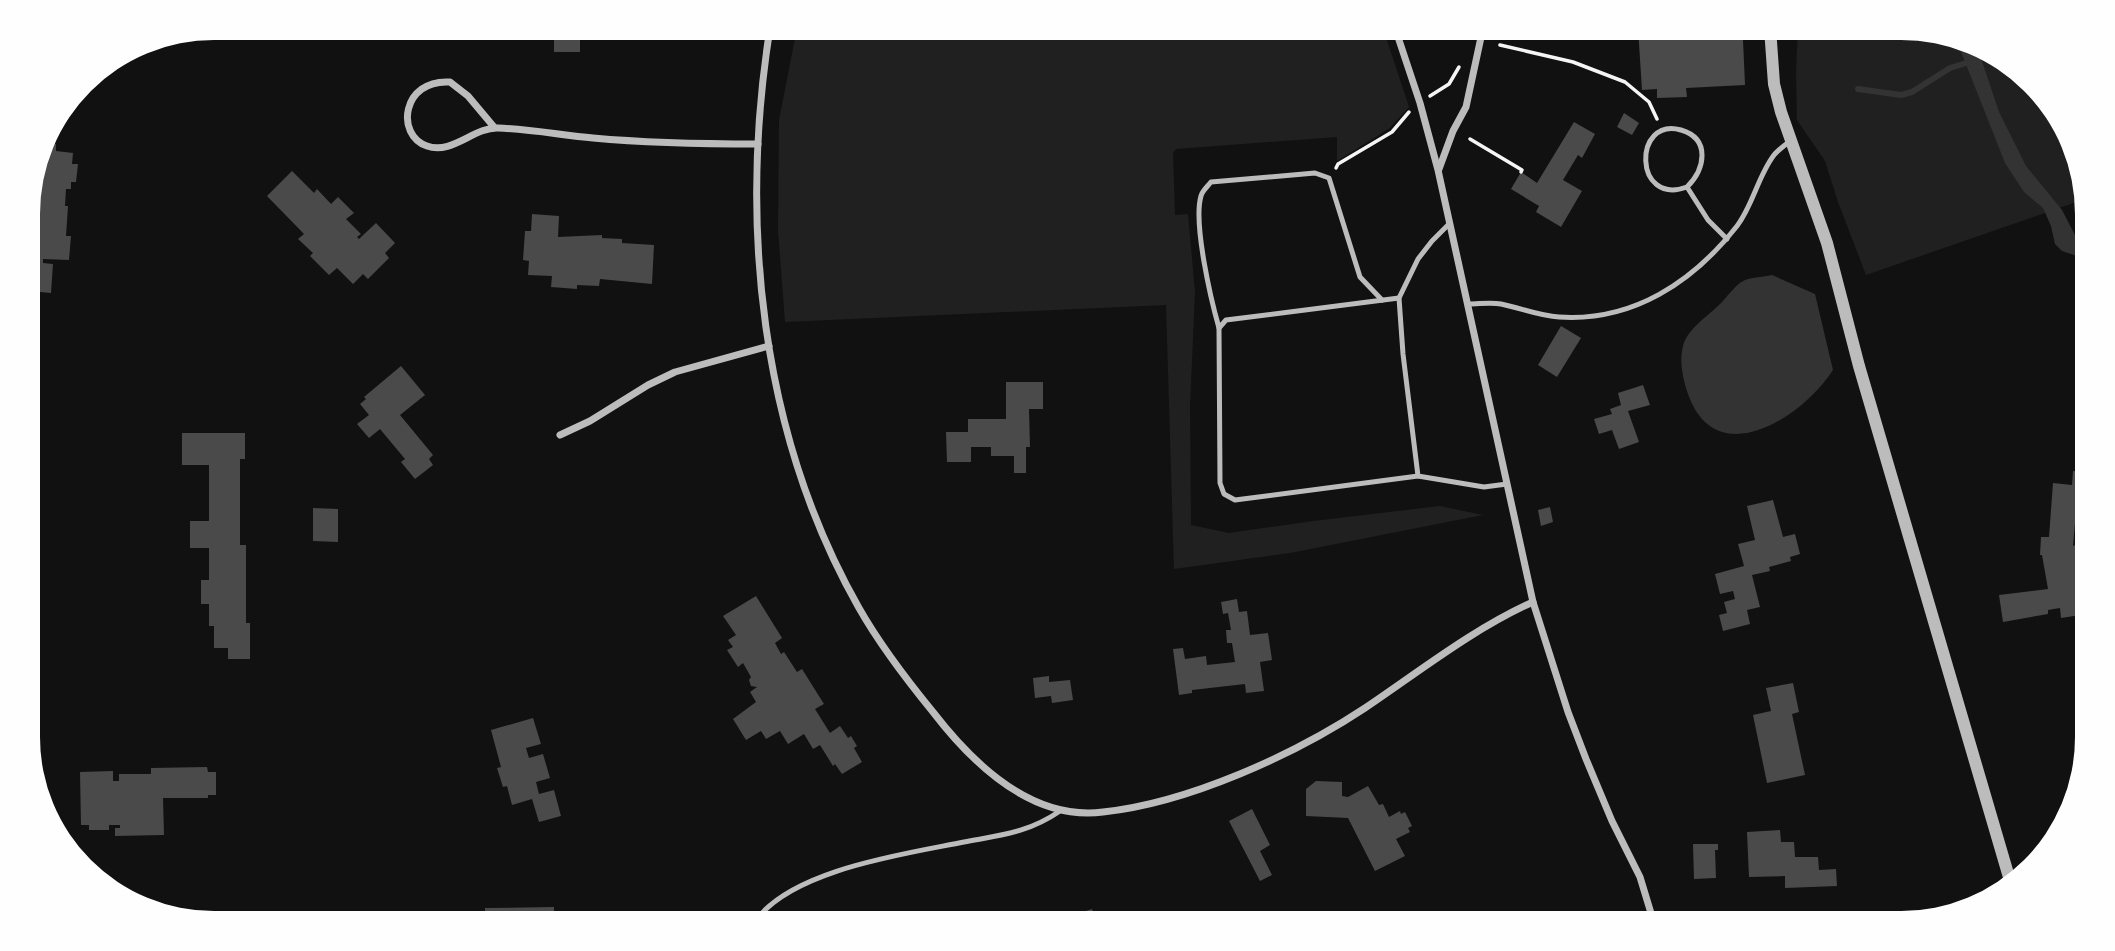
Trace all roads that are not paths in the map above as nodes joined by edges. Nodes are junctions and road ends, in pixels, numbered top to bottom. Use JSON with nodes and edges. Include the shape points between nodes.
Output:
{"nodes":[{"id":1,"x":768,"y":40,"type":"edge"},
{"id":2,"x":1399,"y":40,"type":"edge"},
{"id":3,"x":1480,"y":40,"type":"edge"},
{"id":4,"x":1771,"y":40,"type":"edge"},
{"id":5,"x":494,"y":127,"type":"junction"},
{"id":6,"x":1790,"y":141,"type":"junction"},
{"id":7,"x":758,"y":144,"type":"junction"},
{"id":8,"x":1438,"y":170,"type":"junction"},
{"id":9,"x":1687,"y":187,"type":"junction"},
{"id":10,"x":1449,"y":224,"type":"junction"},
{"id":11,"x":1727,"y":239,"type":"junction"},
{"id":12,"x":1399,"y":298,"type":"junction"},
{"id":13,"x":1382,"y":300,"type":"junction"},
{"id":14,"x":1469,"y":304,"type":"junction"},
{"id":15,"x":1219,"y":328,"type":"junction"},
{"id":16,"x":769,"y":346,"type":"junction"},
{"id":17,"x":560,"y":435,"type":"dead end"},
{"id":18,"x":1418,"y":477,"type":"junction"},
{"id":19,"x":1507,"y":484,"type":"junction"},
{"id":20,"x":1533,"y":601,"type":"junction"},
{"id":21,"x":1060,"y":811,"type":"junction"},
{"id":22,"x":2008,"y":873,"type":"edge"},
{"id":23,"x":1650,"y":910,"type":"edge"},
{"id":24,"x":763,"y":911,"type":"edge"}],
"edges":[{"from":1,"to":7,"type":"street"},
{"from":2,"to":8,"type":"street"},
{"from":3,"to":8,"type":"street","via":[[1466,107]]},
{"from":4,"to":6,"type":"street","via":[[1774,84]]},
{"from":5,"to":5,"type":"street","via":[[456,143],[428,147],[411,131],[408,110],[416,92],[427,84],[450,82]]},
{"from":5,"to":7,"type":"street","via":[[596,138]]},
{"from":6,"to":11,"type":"lane","via":[[1775,154]]},
{"from":6,"to":22,"type":"street","via":[[1827,243]]},
{"from":7,"to":16,"type":"street","via":[[757,206]]},
{"from":8,"to":10,"type":"street"},
{"from":9,"to":9,"type":"lane","via":[[1702,164],[1697,140],[1687,132],[1663,130],[1648,145],[1646,168],[1660,187],[1671,191]]},
{"from":9,"to":11,"type":"lane"},
{"from":10,"to":12,"type":"lane","via":[[1418,259]]},
{"from":10,"to":14,"type":"street"},
{"from":11,"to":14,"type":"lane","via":[[1707,262],[1670,290],[1607,314],[1559,317],[1500,304]]},
{"from":12,"to":13,"type":"lane"},
{"from":12,"to":18,"type":"lane"},
{"from":13,"to":15,"type":"lane","via":[[1226,320]]},
{"from":13,"to":15,"type":"lane","via":[[1360,277],[1329,178],[1315,173],[1211,182],[1201,195],[1200,222],[1208,290]]},
{"from":14,"to":19,"type":"street"},
{"from":15,"to":18,"type":"lane","via":[[1220,483],[1224,494],[1235,500]]},
{"from":16,"to":17,"type":"street","via":[[675,372]]},
{"from":16,"to":21,"type":"street","via":[[793,454],[832,554],[860,610],[905,677],[962,748],[1038,804]]},
{"from":18,"to":19,"type":"lane","via":[[1484,486]]},
{"from":19,"to":20,"type":"street"},
{"from":20,"to":21,"type":"street","via":[[1492,622],[1332,729],[1263,763],[1135,806],[1102,813]]},
{"from":20,"to":23,"type":"street","via":[[1568,712]]},
{"from":21,"to":24,"type":"lane","via":[[1026,830],[918,851],[814,880]]}]}
